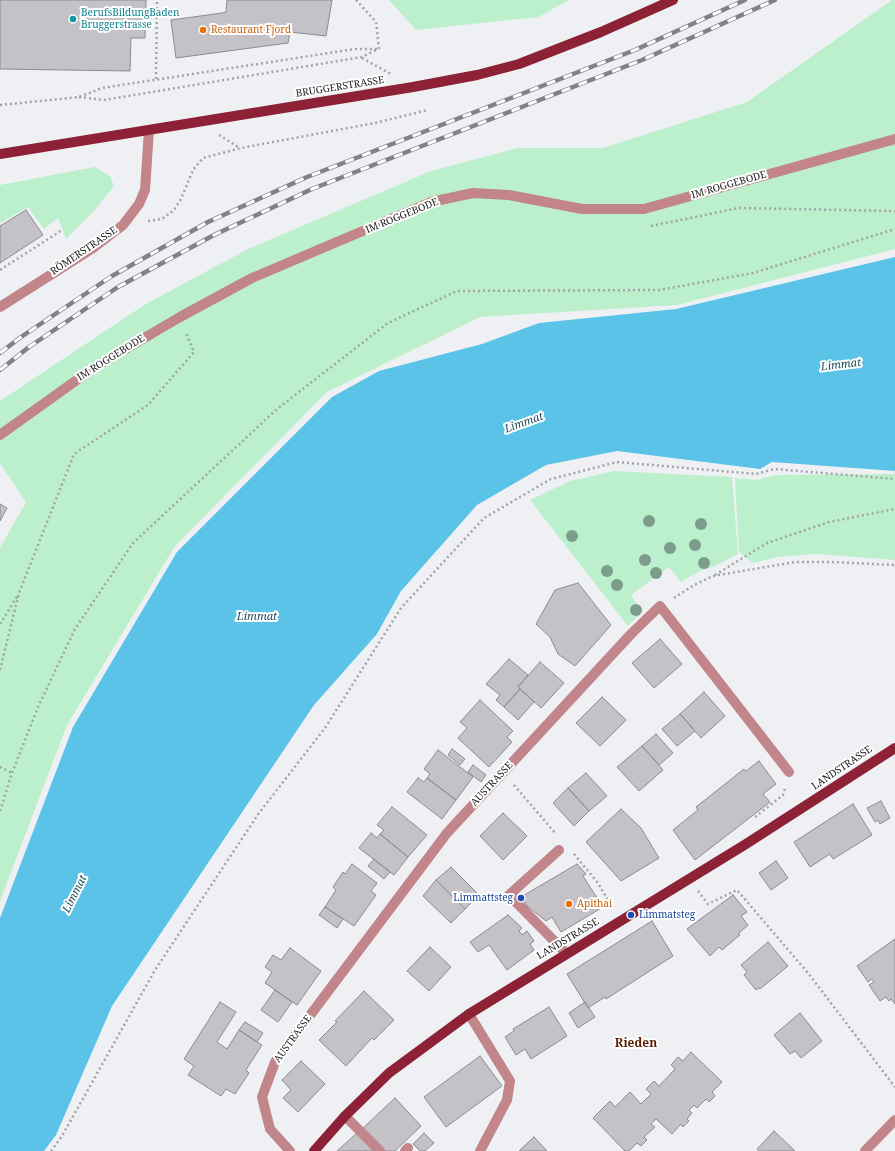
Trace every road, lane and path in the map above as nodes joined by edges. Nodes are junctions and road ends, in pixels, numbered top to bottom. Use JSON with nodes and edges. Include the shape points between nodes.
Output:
{"nodes":[{"id":1,"x":157,"y":0,"type":"edge"},
{"id":2,"x":356,"y":0,"type":"edge"},
{"id":3,"x":673,"y":0,"type":"edge"},
{"id":4,"x":379,"y":49,"type":"junction"},
{"id":5,"x":362,"y":57,"type":"junction"},
{"id":6,"x":156,"y":79,"type":"junction"},
{"id":7,"x":413,"y":87,"type":"junction"},
{"id":8,"x":78,"y":96,"type":"junction"},
{"id":9,"x":0,"y":105,"type":"edge"},
{"id":10,"x":428,"y":110,"type":"dead end"},
{"id":11,"x":149,"y":130,"type":"junction"},
{"id":12,"x":895,"y":139,"type":"edge"},
{"id":13,"x":0,"y":154,"type":"edge"},
{"id":14,"x":895,"y":211,"type":"edge"},
{"id":15,"x":124,"y":224,"type":"junction"},
{"id":16,"x":647,"y":227,"type":"dead end"},
{"id":17,"x":895,"y":229,"type":"edge"},
{"id":18,"x":62,"y":230,"type":"dead end"},
{"id":19,"x":0,"y":270,"type":"edge"},
{"id":20,"x":0,"y":307,"type":"edge"},
{"id":21,"x":194,"y":352,"type":"dead end"},
{"id":22,"x":0,"y":435,"type":"edge"},
{"id":23,"x":895,"y":480,"type":"edge"},
{"id":24,"x":895,"y":509,"type":"edge"},
{"id":25,"x":895,"y":565,"type":"edge"},
{"id":26,"x":713,"y":576,"type":"junction"},
{"id":27,"x":19,"y":593,"type":"junction"},
{"id":28,"x":660,"y":606,"type":"junction"},
{"id":29,"x":0,"y":624,"type":"edge"},
{"id":30,"x":0,"y":670,"type":"edge"},
{"id":31,"x":895,"y":748,"type":"edge"},
{"id":32,"x":0,"y":767,"type":"edge"},
{"id":33,"x":789,"y":772,"type":"joint"},
{"id":34,"x":12,"y":773,"type":"junction"},
{"id":35,"x":0,"y":811,"type":"edge"},
{"id":36,"x":754,"y":817,"type":"dead end"},
{"id":37,"x":560,"y":850,"type":"dead end"},
{"id":38,"x":708,"y":904,"type":"dead end"},
{"id":39,"x":566,"y":953,"type":"junction"},
{"id":40,"x":468,"y":1014,"type":"junction"},
{"id":41,"x":895,"y":1087,"type":"edge"},
{"id":42,"x":345,"y":1116,"type":"junction"},
{"id":43,"x":895,"y":1120,"type":"edge"},
{"id":44,"x":51,"y":1151,"type":"edge"},
{"id":45,"x":290,"y":1151,"type":"edge"},
{"id":46,"x":314,"y":1151,"type":"edge"},
{"id":47,"x":380,"y":1151,"type":"edge"},
{"id":48,"x":480,"y":1151,"type":"edge"},
{"id":49,"x":865,"y":1151,"type":"edge"}],
"edges":[{"from":1,"to":6,"type":"path"},
{"from":2,"to":4,"type":"path","via":[[377,24]]},
{"from":3,"to":7,"type":"main road","name":"BRUGGERSTRASSE","via":[[519,64]]},
{"from":4,"to":5,"type":"path"},
{"from":4,"to":6,"type":"path","via":[[355,49]]},
{"from":5,"to":7,"type":"path"},
{"from":5,"to":8,"type":"path","via":[[104,100]]},
{"from":6,"to":8,"type":"path","via":[[102,88]]},
{"from":7,"to":11,"type":"main road","name":"BRUGGERSTRASSE"},
{"from":8,"to":9,"type":"path"},
{"from":10,"to":15,"type":"path","via":[[203,158],[193,170],[174,210],[162,219]]},
{"from":11,"to":13,"type":"main road","name":"BRUGGERSTRASSE"},
{"from":11,"to":15,"type":"street","name":"RÖMERSTRASSE","via":[[146,190]]},
{"from":12,"to":22,"type":"street","name":"IM ROGGEBODE","via":[[644,209],[582,209],[509,195],[473,193],[431,202],[252,278],[180,316],[95,367]]},
{"from":14,"to":16,"type":"path","via":[[739,208]]},
{"from":15,"to":20,"type":"street","name":"RÖMERSTRASSE","via":[[92,248]]},
{"from":17,"to":34,"type":"path","via":[[753,273],[660,290],[457,292],[388,324],[277,410],[133,543],[75,629],[38,707]]},
{"from":18,"to":19,"type":"path"},
{"from":21,"to":27,"type":"path","via":[[148,405],[74,454]]},
{"from":23,"to":44,"type":"path","via":[[774,469],[756,474],[618,462],[551,480],[484,518],[401,608],[325,728],[258,813],[155,970],[66,1129]]},
{"from":24,"to":26,"type":"path","via":[[829,522],[767,543]]},
{"from":25,"to":26,"type":"path","via":[[795,562]]},
{"from":26,"to":28,"type":"path"},
{"from":27,"to":29,"type":"path"},
{"from":27,"to":30,"type":"path"},
{"from":28,"to":33,"type":"street"},
{"from":28,"to":45,"type":"street","name":"AUSTRASSE","via":[[447,833],[275,1062],[262,1097],[270,1129]]},
{"from":31,"to":39,"type":"main road","name":"LANDSTRASSE","via":[[746,844]]},
{"from":32,"to":34,"type":"path"},
{"from":33,"to":36,"type":"path","via":[[783,795]]},
{"from":34,"to":35,"type":"path"},
{"from":37,"to":39,"type":"street","via":[[509,895]]},
{"from":38,"to":41,"type":"path","via":[[737,890],[808,973]]},
{"from":39,"to":40,"type":"main road","name":"LANDSTRASSE"},
{"from":40,"to":42,"type":"main road","name":"LANDSTRASSE","via":[[389,1073]]},
{"from":40,"to":48,"type":"street","via":[[510,1080],[507,1100]]},
{"from":42,"to":46,"type":"main road","name":"LANDSTRASSE"},
{"from":42,"to":47,"type":"street"},
{"from":43,"to":49,"type":"street"}]}
